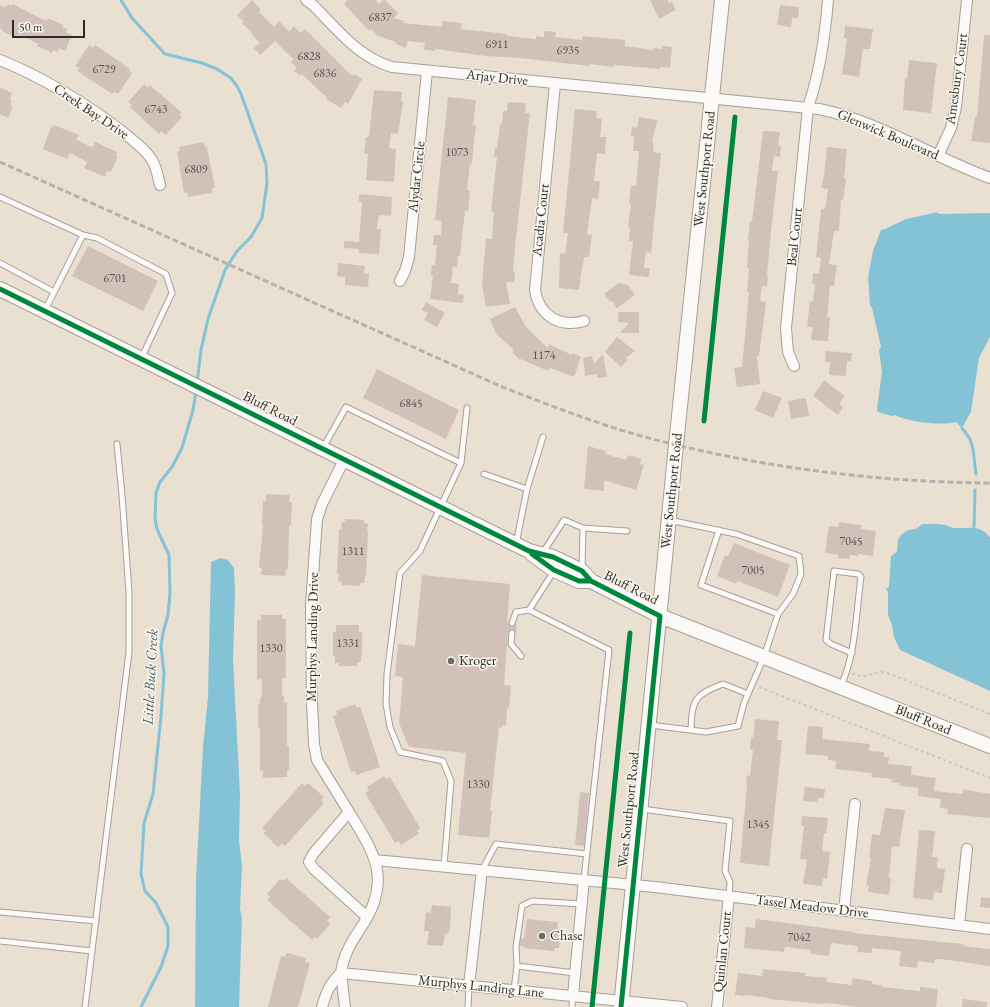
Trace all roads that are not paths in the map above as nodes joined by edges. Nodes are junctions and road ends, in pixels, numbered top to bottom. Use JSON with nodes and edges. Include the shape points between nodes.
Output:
{"nodes":[{"id":1,"x":306,"y":0,"type":"edge"},
{"id":2,"x":722,"y":0,"type":"edge"},
{"id":3,"x":828,"y":0,"type":"edge"},
{"id":4,"x":967,"y":0,"type":"edge"},
{"id":5,"x":0,"y":60,"type":"edge"},
{"id":6,"x":427,"y":71,"type":"junction"},
{"id":7,"x":555,"y":84,"type":"junction"},
{"id":8,"x":712,"y":99,"type":"junction"},
{"id":9,"x":808,"y":107,"type":"junction"},
{"id":10,"x":938,"y":156,"type":"junction"},
{"id":11,"x":990,"y":178,"type":"edge"},
{"id":12,"x":160,"y":185,"type":"dead end"},
{"id":13,"x":0,"y":197,"type":"edge"},
{"id":14,"x":83,"y":235,"type":"junction"},
{"id":15,"x":0,"y":263,"type":"edge"},
{"id":16,"x":400,"y":281,"type":"dead end"},
{"id":17,"x":0,"y":289,"type":"edge"},
{"id":18,"x":54,"y":292,"type":"junction"},
{"id":19,"x":45,"y":311,"type":"junction"},
{"id":20,"x":584,"y":321,"type":"dead end"},
{"id":21,"x":141,"y":359,"type":"junction"},
{"id":22,"x":794,"y":366,"type":"dead end"},
{"id":23,"x":467,"y":408,"type":"dead end"},
{"id":24,"x":543,"y":437,"type":"dead end"},
{"id":25,"x":117,"y":444,"type":"dead end"},
{"id":26,"x":323,"y":449,"type":"junction"},
{"id":27,"x":344,"y":460,"type":"junction"},
{"id":28,"x":461,"y":464,"type":"junction"},
{"id":29,"x":484,"y":474,"type":"dead end"},
{"id":30,"x":526,"y":489,"type":"junction"},
{"id":31,"x":440,"y":507,"type":"junction"},
{"id":32,"x":669,"y":520,"type":"junction"},
{"id":33,"x":583,"y":528,"type":"junction"},
{"id":34,"x":719,"y":530,"type":"junction"},
{"id":35,"x":627,"y":531,"type":"dead end"},
{"id":36,"x":516,"y":545,"type":"junction"},
{"id":37,"x":535,"y":553,"type":"junction"},
{"id":38,"x":554,"y":570,"type":"junction"},
{"id":39,"x":582,"y":571,"type":"junction"},
{"id":40,"x":591,"y":581,"type":"junction"},
{"id":41,"x":529,"y":610,"type":"junction"},
{"id":42,"x":778,"y":614,"type":"junction"},
{"id":43,"x":660,"y":616,"type":"junction"},
{"id":44,"x":512,"y":623,"type":"dead end"},
{"id":45,"x":512,"y":633,"type":"dead end"},
{"id":46,"x":852,"y":653,"type":"junction"},
{"id":47,"x":522,"y":656,"type":"dead end"},
{"id":48,"x":764,"y":657,"type":"junction"},
{"id":49,"x":841,"y":687,"type":"junction"},
{"id":50,"x":748,"y":694,"type":"junction"},
{"id":51,"x":649,"y":725,"type":"junction"},
{"id":52,"x":691,"y":730,"type":"junction"},
{"id":53,"x":990,"y":746,"type":"edge"},
{"id":54,"x":855,"y":804,"type":"dead end"},
{"id":55,"x":641,"y":809,"type":"junction"},
{"id":56,"x":349,"y":812,"type":"junction"},
{"id":57,"x":967,"y":849,"type":"dead end"},
{"id":58,"x":587,"y":854,"type":"junction"},
{"id":59,"x":375,"y":860,"type":"junction"},
{"id":60,"x":444,"y":866,"type":"junction"},
{"id":61,"x":482,"y":870,"type":"junction"},
{"id":62,"x":584,"y":879,"type":"junction"},
{"id":63,"x":633,"y":884,"type":"junction"},
{"id":64,"x":729,"y":896,"type":"junction"},
{"id":65,"x":582,"y":904,"type":"junction"},
{"id":66,"x":844,"y":911,"type":"junction"},
{"id":67,"x":0,"y":912,"type":"edge"},
{"id":68,"x":367,"y":917,"type":"junction"},
{"id":69,"x":96,"y":921,"type":"junction"},
{"id":70,"x":959,"y":926,"type":"junction"},
{"id":71,"x":990,"y":929,"type":"edge"},
{"id":72,"x":0,"y":941,"type":"edge"},
{"id":73,"x":92,"y":951,"type":"junction"},
{"id":74,"x":517,"y":966,"type":"junction"},
{"id":75,"x":341,"y":973,"type":"junction"},
{"id":76,"x":575,"y":973,"type":"junction"},
{"id":77,"x":469,"y":986,"type":"junction"},
{"id":78,"x":514,"y":990,"type":"junction"},
{"id":79,"x":573,"y":996,"type":"junction"},
{"id":80,"x":622,"y":1004,"type":"edge"},
{"id":81,"x":85,"y":1007,"type":"edge"},
{"id":82,"x":322,"y":1007,"type":"edge"},
{"id":83,"x":345,"y":1007,"type":"edge"},
{"id":84,"x":468,"y":1007,"type":"edge"},
{"id":85,"x":572,"y":1007,"type":"edge"},
{"id":86,"x":682,"y":1007,"type":"edge"},
{"id":87,"x":717,"y":1007,"type":"edge"}],
"edges":[{"from":1,"to":6,"type":"street","name":"Arjay Drive","via":[[368,57],[392,67]]},
{"from":2,"to":8,"type":"main road","name":"West Southport Road"},
{"from":3,"to":9,"type":"street","name":"Beal Court","via":[[816,84]]},
{"from":4,"to":10,"type":"street","name":"Amesbury Court","via":[[956,108],[951,128]]},
{"from":5,"to":12,"type":"street","name":"Creek Bay Drive","via":[[64,92],[123,133],[144,150],[153,162]]},
{"from":6,"to":7,"type":"street","name":"Arjay Drive"},
{"from":6,"to":16,"type":"street","name":"Alydar Circle","via":[[409,252]]},
{"from":7,"to":8,"type":"street","name":"Arjay Drive"},
{"from":7,"to":20,"type":"street","name":"Acadia Court","via":[[535,290],[542,307],[551,318],[568,323]]},
{"from":8,"to":9,"type":"street","name":"Glenwick Boulevard"},
{"from":8,"to":32,"type":"main road","name":"West Southport Road"},
{"from":9,"to":10,"type":"street","name":"Glenwick Boulevard","via":[[853,118]]},
{"from":9,"to":22,"type":"street","name":"Beal Court","via":[[786,328],[788,352]]},
{"from":10,"to":11,"type":"street","name":"Glenwick Boulevard"},
{"from":13,"to":14,"type":"lane"},
{"from":14,"to":18,"type":"lane"},
{"from":14,"to":21,"type":"lane","via":[[97,238],[166,274],[172,293]]},
{"from":15,"to":18,"type":"lane"},
{"from":17,"to":19,"type":"main road","name":"Bluff Road"},
{"from":18,"to":19,"type":"lane"},
{"from":19,"to":21,"type":"main road","name":"Bluff Road"},
{"from":21,"to":26,"type":"main road","name":"Bluff Road"},
{"from":23,"to":28,"type":"lane"},
{"from":24,"to":30,"type":"lane"},
{"from":25,"to":69,"type":"lane","via":[[129,592],[129,652]]},
{"from":26,"to":27,"type":"main road","name":"Bluff Road"},
{"from":26,"to":28,"type":"lane","via":[[346,408]]},
{"from":27,"to":31,"type":"main road","name":"Bluff Road"},
{"from":27,"to":56,"type":"street","name":"Murphys Landing Drive","via":[[317,519],[311,605],[312,702],[317,760]]},
{"from":28,"to":31,"type":"lane"},
{"from":29,"to":30,"type":"lane"},
{"from":30,"to":36,"type":"lane"},
{"from":31,"to":36,"type":"main road","name":"Bluff Road"},
{"from":31,"to":60,"type":"lane","via":[[420,551],[400,573],[387,674],[386,704],[390,727],[400,752],[442,761],[451,781]]},
{"from":32,"to":34,"type":"lane"},
{"from":32,"to":43,"type":"main road","name":"West Southport Road"},
{"from":33,"to":35,"type":"lane"},
{"from":33,"to":37,"type":"lane","via":[[564,520]]},
{"from":33,"to":39,"type":"lane"},
{"from":34,"to":42,"type":"lane","via":[[701,585]]},
{"from":34,"to":42,"type":"lane","via":[[798,556],[800,574],[793,594]]},
{"from":36,"to":37,"type":"main road","name":"Bluff Road"},
{"from":37,"to":38,"type":"main road","name":"Bluff Road"},
{"from":37,"to":39,"type":"main road","name":"Bluff Road","via":[[553,557]]},
{"from":38,"to":40,"type":"main road","name":"Bluff Road","via":[[579,581]]},
{"from":38,"to":41,"type":"lane"},
{"from":39,"to":40,"type":"main road","name":"Bluff Road"},
{"from":40,"to":43,"type":"main road","name":"Bluff Road"},
{"from":41,"to":44,"type":"lane","via":[[516,612]]},
{"from":41,"to":58,"type":"lane","via":[[609,650]]},
{"from":42,"to":48,"type":"lane"},
{"from":43,"to":48,"type":"main road","name":"Bluff Road"},
{"from":43,"to":51,"type":"main road","name":"West Southport Road"},
{"from":45,"to":47,"type":"lane","via":[[511,644]]},
{"from":46,"to":46,"type":"lane","via":[[861,577],[858,574],[834,571],[826,640]]},
{"from":46,"to":49,"type":"lane","via":[[848,672]]},
{"from":48,"to":49,"type":"main road","name":"Bluff Road"},
{"from":48,"to":50,"type":"lane"},
{"from":49,"to":53,"type":"main road","name":"Bluff Road"},
{"from":50,"to":52,"type":"lane","via":[[738,726],[706,732]]},
{"from":50,"to":52,"type":"lane","via":[[723,684],[710,689],[696,699],[691,708]]},
{"from":51,"to":52,"type":"lane"},
{"from":51,"to":55,"type":"main road","name":"West Southport Road"},
{"from":54,"to":66,"type":"street"},
{"from":55,"to":63,"type":"main road","name":"West Southport Road"},
{"from":55,"to":64,"type":"lane","via":[[730,821],[725,871],[730,882]]},
{"from":56,"to":59,"type":"street","name":"Murphys Landing Drive"},
{"from":56,"to":68,"type":"street","via":[[313,854],[310,863]]},
{"from":57,"to":70,"type":"street"},
{"from":58,"to":61,"type":"lane","via":[[496,844]]},
{"from":58,"to":62,"type":"lane"},
{"from":59,"to":60,"type":"street","name":"Tassel Meadow Drive"},
{"from":59,"to":68,"type":"street","name":"Murphys Landing Drive","via":[[377,890]]},
{"from":60,"to":61,"type":"street","name":"Tassel Meadow Drive"},
{"from":61,"to":62,"type":"street","name":"Tassel Meadow Drive"},
{"from":61,"to":77,"type":"street"},
{"from":62,"to":63,"type":"street","name":"Tassel Meadow Drive"},
{"from":62,"to":65,"type":"street"},
{"from":63,"to":64,"type":"street","name":"Tassel Meadow Drive"},
{"from":63,"to":80,"type":"main road","name":"West Southport Road"},
{"from":64,"to":66,"type":"street","name":"Tassel Meadow Drive"},
{"from":64,"to":87,"type":"street","name":"Quinlan Court"},
{"from":65,"to":74,"type":"lane","via":[[532,901],[522,906],[516,947]]},
{"from":65,"to":76,"type":"street"},
{"from":66,"to":70,"type":"street","name":"Tassel Meadow Drive"},
{"from":67,"to":69,"type":"lane"},
{"from":68,"to":75,"type":"street","name":"Murphys Landing Drive","via":[[346,954]]},
{"from":69,"to":73,"type":"lane"},
{"from":70,"to":71,"type":"street","name":"Tassel Meadow Drive"},
{"from":72,"to":73,"type":"lane"},
{"from":73,"to":81,"type":"lane"},
{"from":74,"to":76,"type":"lane"},
{"from":74,"to":78,"type":"lane"},
{"from":75,"to":77,"type":"street","name":"Murphys Landing Lane"},
{"from":75,"to":82,"type":"street","name":"Murphys Landing Drive","via":[[328,989]]},
{"from":75,"to":83,"type":"street","name":"Murphys Landing Drive"},
{"from":76,"to":79,"type":"street"},
{"from":77,"to":78,"type":"street","name":"Murphys Landing Lane"},
{"from":77,"to":84,"type":"lane"},
{"from":78,"to":79,"type":"street","name":"Murphys Landing Lane"},
{"from":79,"to":80,"type":"street","name":"Murphys Landing Lane"},
{"from":79,"to":85,"type":"lane"},
{"from":80,"to":86,"type":"street","name":"Murphys Landing Lane"}]}
